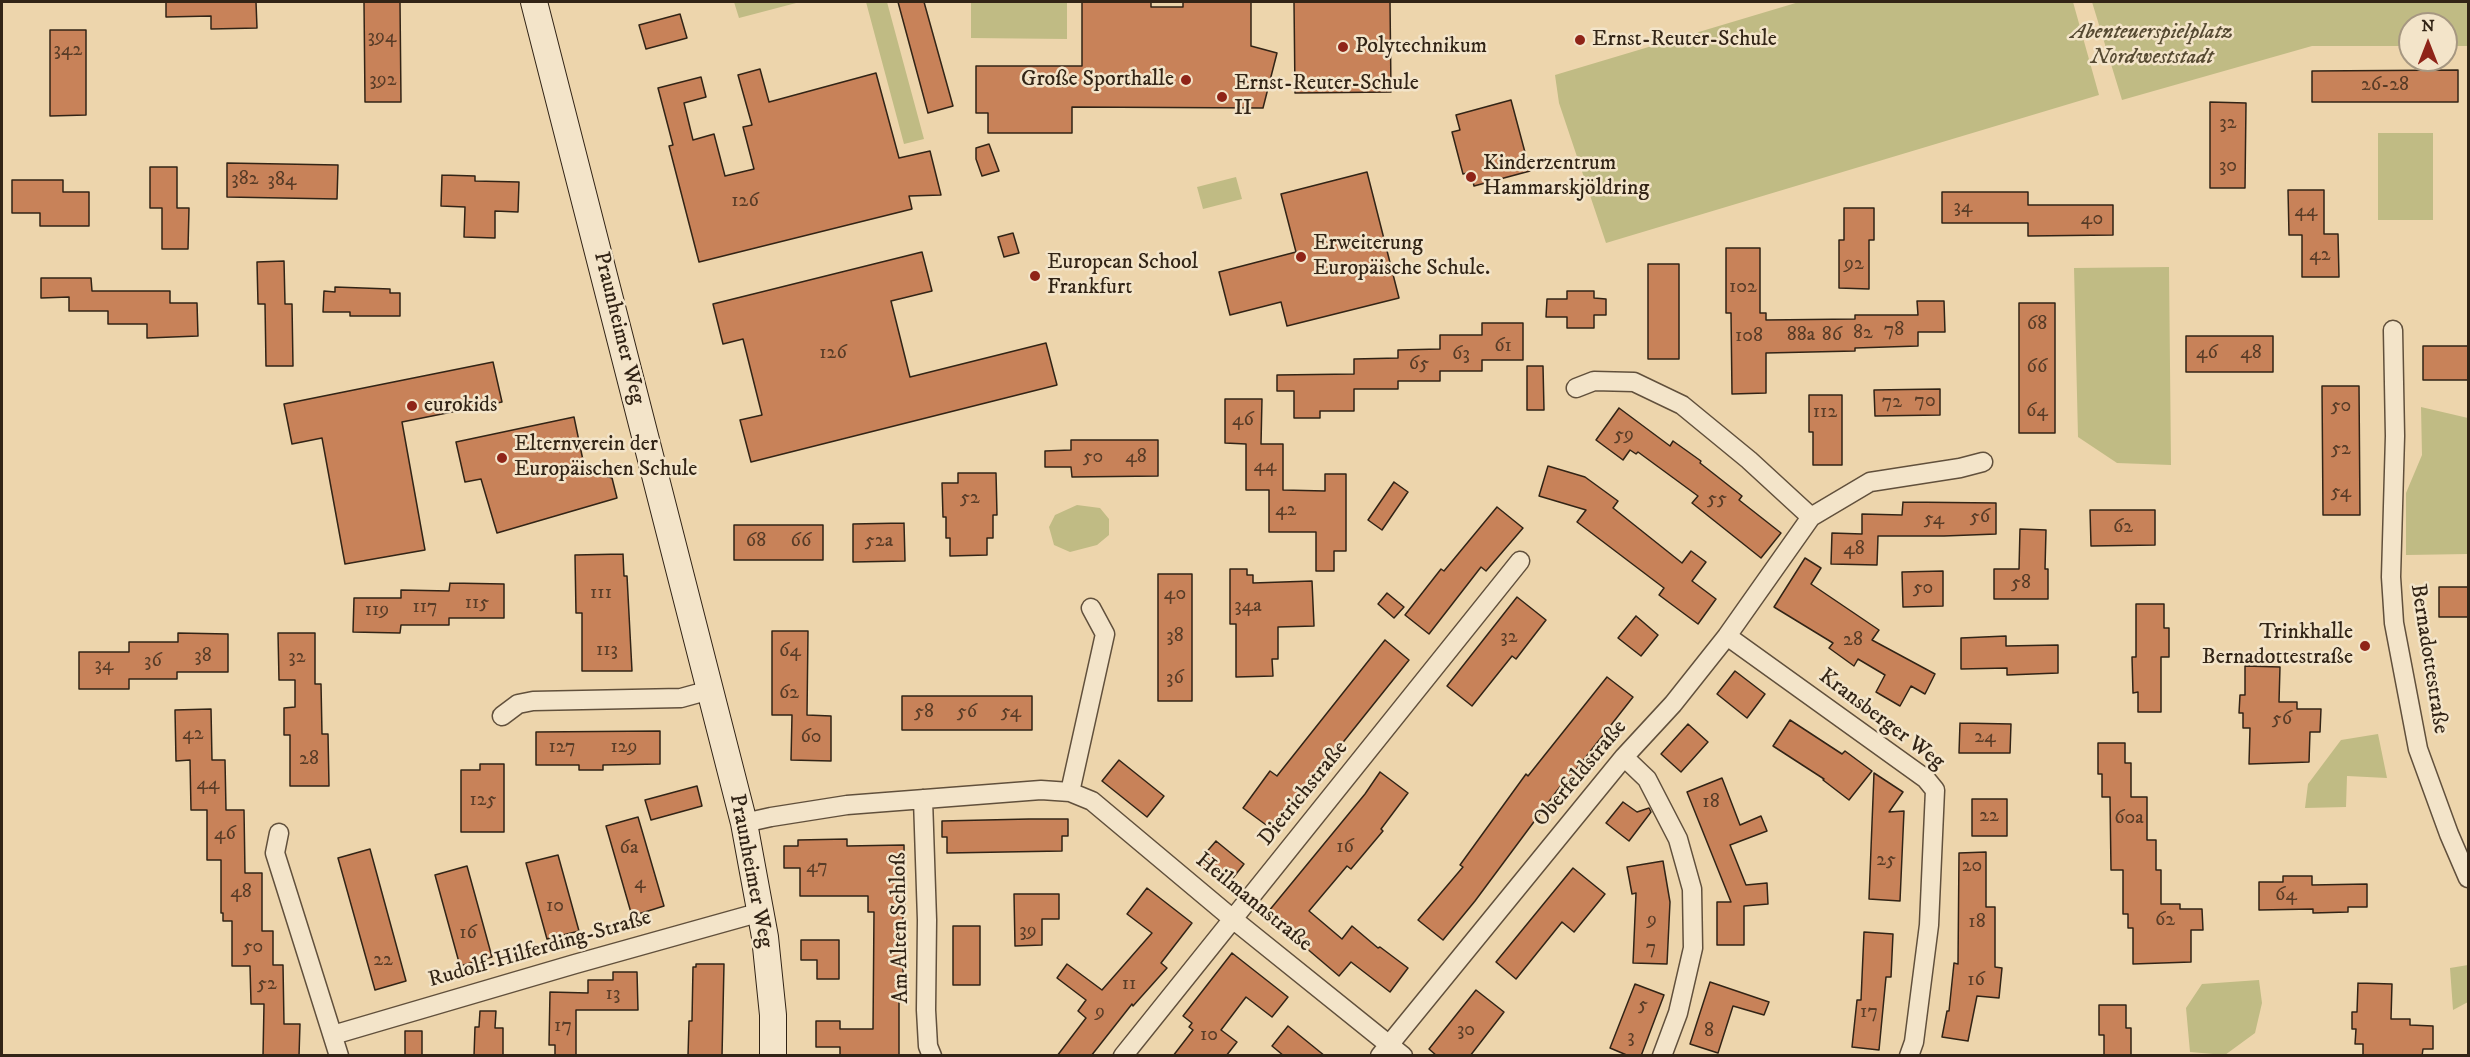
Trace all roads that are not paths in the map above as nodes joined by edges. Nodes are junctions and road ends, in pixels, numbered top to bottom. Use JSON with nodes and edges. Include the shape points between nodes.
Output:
{"nodes":[{"id":1,"x":534,"y":2,"type":"edge"},
{"id":2,"x":2392,"y":330,"type":"dead end"},
{"id":3,"x":1576,"y":388,"type":"dead end"},
{"id":4,"x":1983,"y":462,"type":"dead end"},
{"id":5,"x":1811,"y":517,"type":"junction"},
{"id":6,"x":1520,"y":561,"type":"dead end"},
{"id":7,"x":1091,"y":608,"type":"dead end"},
{"id":8,"x":1727,"y":636,"type":"junction"},
{"id":9,"x":710,"y":690,"type":"junction"},
{"id":10,"x":502,"y":716,"type":"dead end"},
{"id":11,"x":1624,"y":756,"type":"junction"},
{"id":12,"x":1070,"y":792,"type":"junction"},
{"id":13,"x":923,"y":799,"type":"junction"},
{"id":14,"x":744,"y":824,"type":"junction"},
{"id":15,"x":279,"y":833,"type":"dead end"},
{"id":16,"x":2469,"y":878,"type":"edge"},
{"id":17,"x":761,"y":912,"type":"junction"},
{"id":18,"x":1234,"y":920,"type":"junction"},
{"id":19,"x":333,"y":1035,"type":"junction"},
{"id":20,"x":1384,"y":1050,"type":"edge"},
{"id":21,"x":339,"y":1056,"type":"edge"},
{"id":22,"x":773,"y":1056,"type":"edge"},
{"id":23,"x":932,"y":1056,"type":"edge"},
{"id":24,"x":1123,"y":1056,"type":"edge"},
{"id":25,"x":1403,"y":1056,"type":"edge"},
{"id":26,"x":1662,"y":1056,"type":"edge"},
{"id":27,"x":1909,"y":1056,"type":"edge"}],
"edges":[{"from":1,"to":9,"type":"main road","name":"Praunheimer Weg"},
{"from":2,"to":16,"type":"street","name":"Bernadottestraße","via":[[2394,623],[2418,749]]},
{"from":3,"to":5,"type":"street","via":[[1594,381],[1634,382],[1682,405]]},
{"from":4,"to":5,"type":"street","name":"Oberfeldstraße","via":[[1870,482]]},
{"from":5,"to":8,"type":"street","name":"Oberfeldstraße"},
{"from":6,"to":18,"type":"street","name":"Dietrichstraße"},
{"from":7,"to":12,"type":"street","via":[[1105,634]]},
{"from":8,"to":11,"type":"street","name":"Oberfeldstraße","via":[[1673,704]]},
{"from":8,"to":27,"type":"street","name":"Kransberger Weg","via":[[1926,779],[1935,790],[1929,925]]},
{"from":9,"to":10,"type":"street","via":[[681,698],[532,700],[518,704]]},
{"from":9,"to":14,"type":"main road","name":"Praunheimer Weg"},
{"from":11,"to":20,"type":"street","name":"Oberfeldstraße"},
{"from":11,"to":26,"type":"street","via":[[1647,779],[1678,839],[1692,890],[1693,948],[1678,1013]]},
{"from":12,"to":13,"type":"street","name":"Heilmannstraße","via":[[1041,790]]},
{"from":12,"to":18,"type":"street","name":"Heilmannstraße","via":[[1092,801]]},
{"from":13,"to":14,"type":"street","name":"Heilmannstraße","via":[[847,806]]},
{"from":13,"to":23,"type":"street","name":"Am Alten Schloß","via":[[926,1010]]},
{"from":14,"to":17,"type":"main road","name":"Praunheimer Weg"},
{"from":15,"to":19,"type":"street","via":[[275,853]]},
{"from":17,"to":19,"type":"street","name":"Rudolf-Hilferding-Straße"},
{"from":17,"to":22,"type":"main road","name":"Praunheimer Weg","via":[[773,1015]]},
{"from":18,"to":20,"type":"street","name":"Heilmannstraße"},
{"from":18,"to":24,"type":"street","name":"Dietrichstraße"},
{"from":19,"to":21,"type":"street"},
{"from":20,"to":25,"type":"street","name":"Heilmannstraße"}]}
